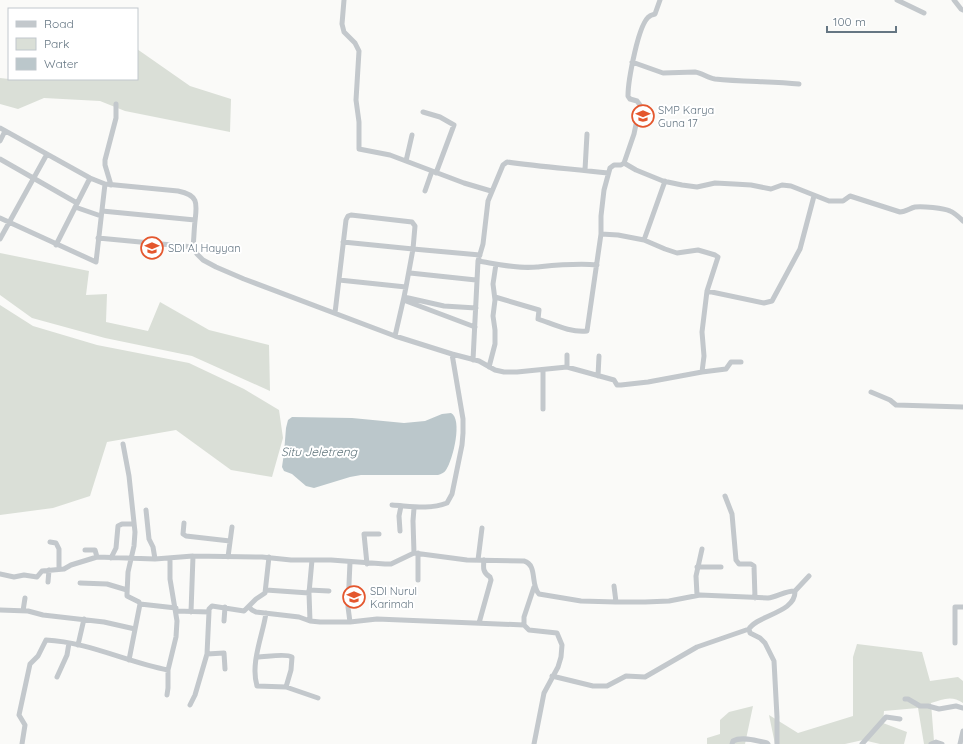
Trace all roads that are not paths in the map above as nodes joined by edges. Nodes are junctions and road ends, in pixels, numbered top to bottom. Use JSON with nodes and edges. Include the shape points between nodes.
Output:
{"nodes":[{"id":1,"x":344,"y":0,"type":"edge"},
{"id":2,"x":660,"y":0,"type":"edge"},
{"id":3,"x":896,"y":0,"type":"edge"},
{"id":4,"x":954,"y":0,"type":"edge"},
{"id":5,"x":963,"y":10,"type":"edge"},
{"id":6,"x":924,"y":13,"type":"dead end"},
{"id":7,"x":632,"y":62,"type":"junction"},
{"id":8,"x":800,"y":84,"type":"dead end"},
{"id":9,"x":116,"y":104,"type":"dead end"},
{"id":10,"x":423,"y":112,"type":"dead end"},
{"id":11,"x":3,"y":130,"type":"edge"},
{"id":12,"x":587,"y":134,"type":"dead end"},
{"id":13,"x":412,"y":135,"type":"dead end"},
{"id":14,"x":0,"y":141,"type":"edge"},
{"id":15,"x":46,"y":154,"type":"junction"},
{"id":16,"x":0,"y":159,"type":"edge"},
{"id":17,"x":406,"y":161,"type":"junction"},
{"id":18,"x":624,"y":163,"type":"junction"},
{"id":19,"x":585,"y":170,"type":"junction"},
{"id":20,"x":434,"y":172,"type":"junction"},
{"id":21,"x":608,"y":173,"type":"junction"},
{"id":22,"x":33,"y":178,"type":"junction"},
{"id":23,"x":90,"y":178,"type":"junction"},
{"id":24,"x":665,"y":181,"type":"junction"},
{"id":25,"x":105,"y":184,"type":"junction"},
{"id":26,"x":111,"y":185,"type":"junction"},
{"id":27,"x":425,"y":191,"type":"dead end"},
{"id":28,"x":491,"y":192,"type":"junction"},
{"id":29,"x":814,"y":196,"type":"junction"},
{"id":30,"x":76,"y":205,"type":"junction"},
{"id":31,"x":102,"y":214,"type":"junction"},
{"id":32,"x":0,"y":218,"type":"edge"},
{"id":33,"x":195,"y":220,"type":"junction"},
{"id":34,"x":963,"y":221,"type":"edge"},
{"id":35,"x":9,"y":222,"type":"junction"},
{"id":36,"x":601,"y":234,"type":"junction"},
{"id":37,"x":98,"y":238,"type":"junction"},
{"id":38,"x":0,"y":239,"type":"edge"},
{"id":39,"x":644,"y":240,"type":"junction"},
{"id":40,"x":343,"y":242,"type":"junction"},
{"id":41,"x":56,"y":245,"type":"junction"},
{"id":42,"x":193,"y":247,"type":"junction"},
{"id":43,"x":413,"y":250,"type":"junction"},
{"id":44,"x":480,"y":255,"type":"junction"},
{"id":45,"x":478,"y":261,"type":"junction"},
{"id":46,"x":496,"y":264,"type":"junction"},
{"id":47,"x":597,"y":265,"type":"junction"},
{"id":48,"x":410,"y":274,"type":"junction"},
{"id":49,"x":339,"y":280,"type":"junction"},
{"id":50,"x":476,"y":280,"type":"junction"},
{"id":51,"x":406,"y":287,"type":"junction"},
{"id":52,"x":707,"y":291,"type":"junction"},
{"id":53,"x":404,"y":298,"type":"junction"},
{"id":54,"x":495,"y":298,"type":"junction"},
{"id":55,"x":476,"y":308,"type":"junction"},
{"id":56,"x":335,"y":313,"type":"junction"},
{"id":57,"x":475,"y":327,"type":"junction"},
{"id":58,"x":395,"y":336,"type":"junction"},
{"id":59,"x":452,"y":354,"type":"junction"},
{"id":60,"x":567,"y":355,"type":"dead end"},
{"id":61,"x":599,"y":356,"type":"dead end"},
{"id":62,"x":473,"y":360,"type":"junction"},
{"id":63,"x":741,"y":362,"type":"dead end"},
{"id":64,"x":489,"y":367,"type":"junction"},
{"id":65,"x":567,"y":367,"type":"junction"},
{"id":66,"x":543,"y":370,"type":"junction"},
{"id":67,"x":702,"y":372,"type":"junction"},
{"id":68,"x":598,"y":376,"type":"junction"},
{"id":69,"x":872,"y":392,"type":"dead end"},
{"id":70,"x":963,"y":407,"type":"edge"},
{"id":71,"x":543,"y":409,"type":"dead end"},
{"id":72,"x":123,"y":444,"type":"dead end"},
{"id":73,"x":725,"y":496,"type":"dead end"},
{"id":74,"x":392,"y":505,"type":"dead end"},
{"id":75,"x":401,"y":506,"type":"junction"},
{"id":76,"x":414,"y":508,"type":"junction"},
{"id":77,"x":146,"y":510,"type":"dead end"},
{"id":78,"x":184,"y":523,"type":"dead end"},
{"id":79,"x":134,"y":524,"type":"junction"},
{"id":80,"x":232,"y":527,"type":"dead end"},
{"id":81,"x":482,"y":528,"type":"dead end"},
{"id":82,"x":400,"y":531,"type":"dead end"},
{"id":83,"x":379,"y":534,"type":"dead end"},
{"id":84,"x":230,"y":541,"type":"junction"},
{"id":85,"x":50,"y":542,"type":"dead end"},
{"id":86,"x":702,"y":549,"type":"dead end"},
{"id":87,"x":86,"y":550,"type":"dead end"},
{"id":88,"x":416,"y":553,"type":"junction"},
{"id":89,"x":193,"y":556,"type":"junction"},
{"id":90,"x":98,"y":557,"type":"junction"},
{"id":91,"x":228,"y":557,"type":"junction"},
{"id":92,"x":269,"y":557,"type":"junction"},
{"id":93,"x":111,"y":558,"type":"junction"},
{"id":94,"x":170,"y":558,"type":"junction"},
{"id":95,"x":131,"y":559,"type":"junction"},
{"id":96,"x":155,"y":559,"type":"junction"},
{"id":97,"x":312,"y":560,"type":"junction"},
{"id":98,"x":481,"y":560,"type":"junction"},
{"id":99,"x":350,"y":562,"type":"junction"},
{"id":100,"x":367,"y":564,"type":"junction"},
{"id":101,"x":698,"y":567,"type":"junction"},
{"id":102,"x":721,"y":567,"type":"dead end"},
{"id":103,"x":59,"y":569,"type":"junction"},
{"id":104,"x":49,"y":570,"type":"junction"},
{"id":105,"x":0,"y":574,"type":"edge"},
{"id":106,"x":809,"y":576,"type":"dead end"},
{"id":107,"x":418,"y":580,"type":"dead end"},
{"id":108,"x":48,"y":582,"type":"dead end"},
{"id":109,"x":80,"y":582,"type":"dead end"},
{"id":110,"x":614,"y":586,"type":"dead end"},
{"id":111,"x":534,"y":587,"type":"junction"},
{"id":112,"x":127,"y":590,"type":"junction"},
{"id":113,"x":266,"y":590,"type":"junction"},
{"id":114,"x":309,"y":591,"type":"junction"},
{"id":115,"x":329,"y":591,"type":"dead end"},
{"id":116,"x":795,"y":591,"type":"junction"},
{"id":117,"x":697,"y":595,"type":"junction"},
{"id":118,"x":25,"y":598,"type":"dead end"},
{"id":119,"x":755,"y":598,"type":"junction"},
{"id":120,"x":616,"y":602,"type":"junction"},
{"id":121,"x":140,"y":604,"type":"junction"},
{"id":122,"x":225,"y":607,"type":"junction"},
{"id":123,"x":249,"y":607,"type":"junction"},
{"id":124,"x":963,"y":607,"type":"edge"},
{"id":125,"x":176,"y":609,"type":"junction"},
{"id":126,"x":0,"y":610,"type":"edge"},
{"id":127,"x":23,"y":611,"type":"junction"},
{"id":128,"x":191,"y":612,"type":"junction"},
{"id":129,"x":208,"y":612,"type":"junction"},
{"id":130,"x":266,"y":613,"type":"junction"},
{"id":131,"x":84,"y":619,"type":"junction"},
{"id":132,"x":310,"y":620,"type":"junction"},
{"id":133,"x":224,"y":621,"type":"dead end"},
{"id":134,"x":350,"y":622,"type":"junction"},
{"id":135,"x":479,"y":623,"type":"junction"},
{"id":136,"x":524,"y":625,"type":"junction"},
{"id":137,"x":135,"y":629,"type":"junction"},
{"id":138,"x":749,"y":630,"type":"junction"},
{"id":139,"x":955,"y":643,"type":"dead end"},
{"id":140,"x":69,"y":644,"type":"junction"},
{"id":141,"x":78,"y":645,"type":"junction"},
{"id":142,"x":207,"y":654,"type":"junction"},
{"id":143,"x":257,"y":657,"type":"junction"},
{"id":144,"x":129,"y":660,"type":"junction"},
{"id":145,"x":225,"y":669,"type":"dead end"},
{"id":146,"x":168,"y":670,"type":"junction"},
{"id":147,"x":552,"y":676,"type":"junction"},
{"id":148,"x":57,"y":677,"type":"dead end"},
{"id":149,"x":286,"y":687,"type":"junction"},
{"id":150,"x":167,"y":695,"type":"dead end"},
{"id":151,"x":318,"y":698,"type":"dead end"},
{"id":152,"x":905,"y":699,"type":"dead end"},
{"id":153,"x":190,"y":705,"type":"dead end"},
{"id":154,"x":963,"y":708,"type":"edge"},
{"id":155,"x":900,"y":719,"type":"dead end"},
{"id":156,"x":963,"y":731,"type":"edge"},
{"id":157,"x":751,"y":742,"type":"edge"},
{"id":158,"x":22,"y":744,"type":"edge"},
{"id":159,"x":534,"y":744,"type":"edge"},
{"id":160,"x":732,"y":744,"type":"edge"},
{"id":161,"x":768,"y":744,"type":"edge"},
{"id":162,"x":777,"y":744,"type":"edge"},
{"id":163,"x":862,"y":744,"type":"edge"},
{"id":164,"x":931,"y":744,"type":"edge"},
{"id":165,"x":942,"y":744,"type":"edge"},
{"id":166,"x":960,"y":744,"type":"edge"}],
"edges":[{"from":1,"to":17,"type":"street","via":[[344,32],[359,51],[356,100],[359,122],[358,148]]},
{"from":2,"to":7,"type":"street","via":[[655,14],[649,16],[641,29]]},
{"from":3,"to":6,"type":"street"},
{"from":4,"to":5,"type":"street"},
{"from":7,"to":8,"type":"street","via":[[663,72],[695,72],[723,80]]},
{"from":7,"to":18,"type":"street","via":[[628,96],[637,101],[640,108]]},
{"from":9,"to":26,"type":"street","via":[[116,118],[105,160]]},
{"from":10,"to":20,"type":"street","via":[[454,124]]},
{"from":11,"to":14,"type":"street"},
{"from":11,"to":15,"type":"street"},
{"from":12,"to":19,"type":"street"},
{"from":13,"to":17,"type":"street"},
{"from":15,"to":22,"type":"street"},
{"from":15,"to":23,"type":"street"},
{"from":16,"to":22,"type":"street"},
{"from":17,"to":20,"type":"street"},
{"from":18,"to":21,"type":"street","via":[[612,166]]},
{"from":18,"to":24,"type":"street"},
{"from":19,"to":21,"type":"street"},
{"from":19,"to":28,"type":"street","via":[[507,162],[502,166]]},
{"from":20,"to":27,"type":"street"},
{"from":20,"to":28,"type":"street"},
{"from":21,"to":36,"type":"street","via":[[602,199]]},
{"from":22,"to":30,"type":"street"},
{"from":22,"to":35,"type":"street"},
{"from":23,"to":25,"type":"street"},
{"from":23,"to":30,"type":"street"},
{"from":24,"to":29,"type":"street","via":[[690,186],[715,183],[771,189],[782,185]]},
{"from":24,"to":39,"type":"street"},
{"from":25,"to":26,"type":"street"},
{"from":25,"to":31,"type":"street"},
{"from":26,"to":33,"type":"street","via":[[188,194],[196,204]]},
{"from":28,"to":44,"type":"street"},
{"from":29,"to":34,"type":"street","via":[[829,201],[843,201],[850,196],[900,212],[919,207],[944,209]]},
{"from":29,"to":52,"type":"street","via":[[800,249],[772,301],[764,303]]},
{"from":30,"to":31,"type":"street"},
{"from":30,"to":41,"type":"street"},
{"from":31,"to":33,"type":"street"},
{"from":31,"to":37,"type":"street"},
{"from":32,"to":35,"type":"street"},
{"from":33,"to":42,"type":"street"},
{"from":35,"to":38,"type":"street"},
{"from":35,"to":41,"type":"street"},
{"from":36,"to":39,"type":"street"},
{"from":36,"to":47,"type":"street"},
{"from":37,"to":41,"type":"street","via":[[96,262]]},
{"from":37,"to":42,"type":"street"},
{"from":39,"to":52,"type":"street","via":[[677,253],[698,250],[718,257]]},
{"from":40,"to":43,"type":"street"},
{"from":40,"to":43,"type":"street","via":[[348,216],[410,221],[415,226]]},
{"from":40,"to":49,"type":"street"},
{"from":42,"to":56,"type":"street","via":[[198,256],[216,267],[244,280]]},
{"from":43,"to":44,"type":"street"},
{"from":43,"to":48,"type":"street"},
{"from":44,"to":45,"type":"street"},
{"from":45,"to":46,"type":"street"},
{"from":45,"to":50,"type":"street"},
{"from":46,"to":47,"type":"street","via":[[528,267]]},
{"from":46,"to":54,"type":"street","via":[[493,284]]},
{"from":47,"to":54,"type":"street","via":[[587,331],[570,330],[538,319],[539,310]]},
{"from":48,"to":50,"type":"street"},
{"from":48,"to":51,"type":"street"},
{"from":49,"to":51,"type":"street"},
{"from":49,"to":56,"type":"street"},
{"from":50,"to":55,"type":"street"},
{"from":51,"to":53,"type":"street"},
{"from":52,"to":67,"type":"street","via":[[702,332]]},
{"from":53,"to":55,"type":"street","via":[[444,306]]},
{"from":53,"to":57,"type":"street"},
{"from":53,"to":58,"type":"street"},
{"from":54,"to":64,"type":"street","via":[[495,344]]},
{"from":55,"to":57,"type":"street"},
{"from":56,"to":58,"type":"street"},
{"from":57,"to":62,"type":"street"},
{"from":58,"to":59,"type":"street"},
{"from":59,"to":62,"type":"street"},
{"from":59,"to":76,"type":"street","via":[[463,426],[462,445],[452,494],[447,503]]},
{"from":60,"to":65,"type":"street"},
{"from":61,"to":68,"type":"street"},
{"from":62,"to":64,"type":"street"},
{"from":63,"to":67,"type":"street","via":[[732,362],[726,369]]},
{"from":64,"to":66,"type":"street","via":[[504,372]]},
{"from":65,"to":66,"type":"street"},
{"from":65,"to":68,"type":"street"},
{"from":66,"to":71,"type":"street"},
{"from":67,"to":68,"type":"street","via":[[621,385],[614,380]]},
{"from":69,"to":70,"type":"street","via":[[896,405]]},
{"from":72,"to":79,"type":"street"},
{"from":73,"to":119,"type":"street","via":[[732,514],[736,560],[739,564],[754,566]]},
{"from":74,"to":75,"type":"street"},
{"from":75,"to":76,"type":"street"},
{"from":75,"to":82,"type":"street"},
{"from":76,"to":88,"type":"street"},
{"from":77,"to":96,"type":"street","via":[[149,539]]},
{"from":78,"to":84,"type":"street","via":[[183,534],[186,536]]},
{"from":79,"to":93,"type":"street","via":[[118,526],[116,548]]},
{"from":79,"to":95,"type":"street","via":[[135,538]]},
{"from":80,"to":84,"type":"street"},
{"from":81,"to":98,"type":"street"},
{"from":83,"to":100,"type":"street","via":[[364,534]]},
{"from":84,"to":91,"type":"street"},
{"from":85,"to":103,"type":"street","via":[[56,543],[59,548]]},
{"from":86,"to":101,"type":"street"},
{"from":87,"to":90,"type":"street","via":[[95,550]]},
{"from":88,"to":98,"type":"street"},
{"from":88,"to":100,"type":"street","via":[[391,564]]},
{"from":88,"to":107,"type":"street"},
{"from":89,"to":91,"type":"street"},
{"from":89,"to":94,"type":"street"},
{"from":89,"to":128,"type":"street"},
{"from":90,"to":93,"type":"street"},
{"from":90,"to":103,"type":"street"},
{"from":91,"to":92,"type":"street"},
{"from":92,"to":97,"type":"street"},
{"from":92,"to":113,"type":"street"},
{"from":93,"to":95,"type":"street"},
{"from":94,"to":96,"type":"street"},
{"from":94,"to":125,"type":"street","via":[[170,580]]},
{"from":95,"to":96,"type":"street"},
{"from":95,"to":112,"type":"street"},
{"from":97,"to":99,"type":"street"},
{"from":97,"to":114,"type":"street"},
{"from":98,"to":111,"type":"street","via":[[527,562],[532,566]]},
{"from":98,"to":135,"type":"street","via":[[484,572],[491,580]]},
{"from":99,"to":100,"type":"street"},
{"from":99,"to":134,"type":"street"},
{"from":101,"to":102,"type":"street"},
{"from":101,"to":117,"type":"street"},
{"from":103,"to":104,"type":"street"},
{"from":104,"to":105,"type":"street","via":[[42,571],[37,577]]},
{"from":104,"to":108,"type":"street"},
{"from":106,"to":116,"type":"street"},
{"from":109,"to":112,"type":"street","via":[[106,584]]},
{"from":110,"to":120,"type":"street"},
{"from":111,"to":120,"type":"street","via":[[542,595],[581,601]]},
{"from":111,"to":136,"type":"street","via":[[524,617]]},
{"from":112,"to":121,"type":"street","via":[[128,596]]},
{"from":113,"to":114,"type":"street"},
{"from":113,"to":123,"type":"street","via":[[265,594]]},
{"from":114,"to":115,"type":"street"},
{"from":114,"to":132,"type":"street"},
{"from":116,"to":119,"type":"street"},
{"from":116,"to":138,"type":"street","via":[[785,608],[753,624]]},
{"from":117,"to":119,"type":"street"},
{"from":117,"to":120,"type":"street","via":[[669,601]]},
{"from":118,"to":127,"type":"street"},
{"from":121,"to":125,"type":"street"},
{"from":121,"to":137,"type":"street"},
{"from":122,"to":123,"type":"street","via":[[243,611]]},
{"from":122,"to":129,"type":"street","via":[[212,606]]},
{"from":122,"to":133,"type":"street"},
{"from":123,"to":130,"type":"street","via":[[256,612]]},
{"from":124,"to":139,"type":"street","via":[[955,607]]},
{"from":125,"to":128,"type":"street"},
{"from":125,"to":146,"type":"street","via":[[176,637]]},
{"from":126,"to":127,"type":"street"},
{"from":127,"to":131,"type":"street"},
{"from":128,"to":129,"type":"street"},
{"from":129,"to":142,"type":"street"},
{"from":130,"to":132,"type":"street"},
{"from":130,"to":143,"type":"street"},
{"from":131,"to":137,"type":"street"},
{"from":131,"to":141,"type":"street"},
{"from":132,"to":134,"type":"street"},
{"from":134,"to":135,"type":"street","via":[[377,619]]},
{"from":135,"to":136,"type":"street"},
{"from":136,"to":147,"type":"street","via":[[529,630],[557,633],[562,645],[561,656]]},
{"from":137,"to":144,"type":"street"},
{"from":138,"to":147,"type":"street","via":[[697,648],[645,677],[626,676],[607,686],[594,686]]},
{"from":138,"to":162,"type":"street","via":[[760,638],[774,661]]},
{"from":140,"to":141,"type":"street"},
{"from":140,"to":148,"type":"street"},
{"from":140,"to":158,"type":"street","via":[[46,640],[38,656],[30,664],[19,714],[25,724]]},
{"from":141,"to":144,"type":"street"},
{"from":142,"to":145,"type":"street","via":[[224,652]]},
{"from":142,"to":153,"type":"street"},
{"from":143,"to":149,"type":"street","via":[[257,686]]},
{"from":143,"to":149,"type":"street","via":[[286,654],[292,657]]},
{"from":144,"to":146,"type":"street"},
{"from":146,"to":150,"type":"street"},
{"from":147,"to":159,"type":"street","via":[[544,693]]},
{"from":149,"to":151,"type":"street"},
{"from":152,"to":154,"type":"street","via":[[918,705],[939,709],[956,706]]},
{"from":155,"to":163,"type":"street","via":[[886,717]]},
{"from":156,"to":166,"type":"street"},
{"from":157,"to":160,"type":"street","via":[[736,739]]},
{"from":157,"to":161,"type":"street"},
{"from":164,"to":165,"type":"street"}]}
